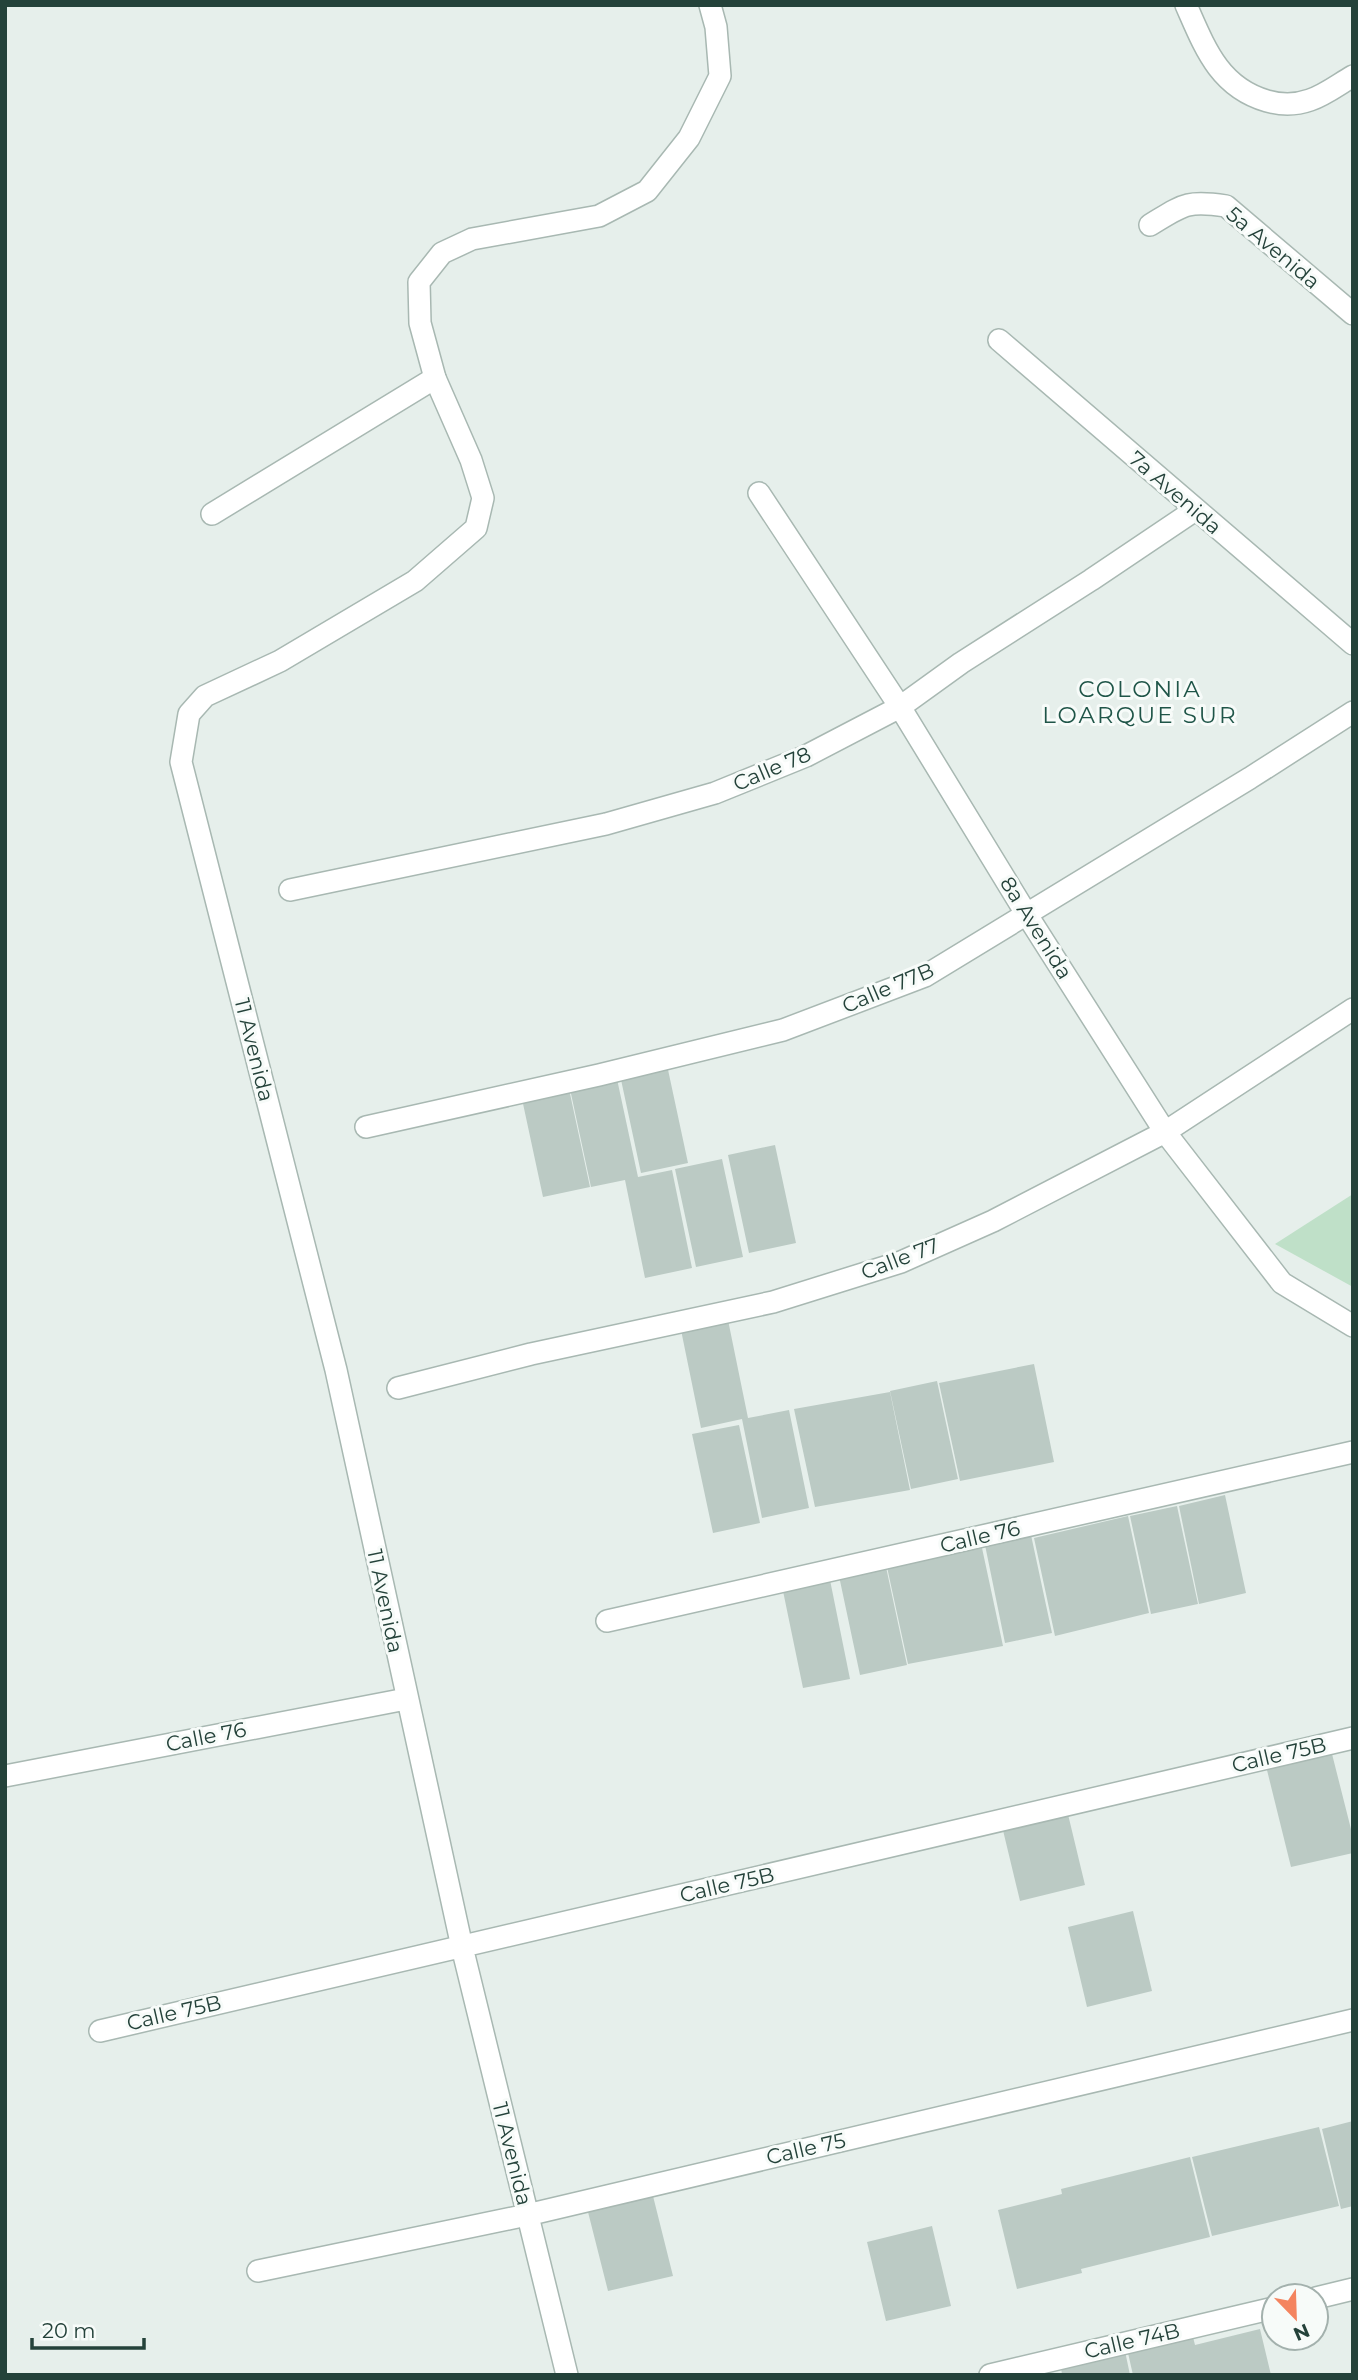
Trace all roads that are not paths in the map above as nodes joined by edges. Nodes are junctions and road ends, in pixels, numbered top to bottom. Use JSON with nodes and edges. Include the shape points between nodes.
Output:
{"nodes":[{"id":1,"x":710,"y":5,"type":"edge"},
{"id":2,"x":1186,"y":5,"type":"edge"},
{"id":3,"x":1353,"y":76,"type":"edge"},
{"id":4,"x":1150,"y":225,"type":"dead end"},
{"id":5,"x":1353,"y":314,"type":"edge"},
{"id":6,"x":999,"y":340,"type":"dead end"},
{"id":7,"x":435,"y":378,"type":"junction"},
{"id":8,"x":759,"y":493,"type":"dead end"},
{"id":9,"x":1195,"y":510,"type":"junction"},
{"id":10,"x":212,"y":514,"type":"dead end"},
{"id":11,"x":1353,"y":644,"type":"edge"},
{"id":12,"x":901,"y":707,"type":"junction"},
{"id":13,"x":1353,"y":712,"type":"edge"},
{"id":14,"x":290,"y":890,"type":"dead end"},
{"id":15,"x":1027,"y":915,"type":"junction"},
{"id":16,"x":1353,"y":1009,"type":"edge"},
{"id":17,"x":366,"y":1128,"type":"dead end"},
{"id":18,"x":1165,"y":1132,"type":"junction"},
{"id":19,"x":1353,"y":1326,"type":"edge"},
{"id":20,"x":398,"y":1388,"type":"dead end"},
{"id":21,"x":1353,"y":1452,"type":"edge"},
{"id":22,"x":607,"y":1621,"type":"dead end"},
{"id":23,"x":406,"y":1699,"type":"junction"},
{"id":24,"x":1353,"y":1738,"type":"edge"},
{"id":25,"x":5,"y":1776,"type":"edge"},
{"id":26,"x":462,"y":1947,"type":"junction"},
{"id":27,"x":1353,"y":2020,"type":"edge"},
{"id":28,"x":100,"y":2031,"type":"dead end"},
{"id":29,"x":527,"y":2215,"type":"junction"},
{"id":30,"x":258,"y":2271,"type":"dead end"},
{"id":31,"x":1353,"y":2289,"type":"edge"},
{"id":32,"x":1330,"y":2295,"type":"edge"},
{"id":33,"x":1260,"y":2311,"type":"edge"},
{"id":34,"x":567,"y":2375,"type":"edge"},
{"id":35,"x":990,"y":2375,"type":"edge"}],
"edges":[{"from":1,"to":7,"type":"street","name":"11 Avenida","via":[[720,76],[689,138],[648,191],[599,216],[472,239],[442,253],[419,282],[420,323]]},
{"from":2,"to":3,"type":"street","via":[[1226,80],[1250,97],[1280,105],[1310,100]]},
{"from":4,"to":5,"type":"street","name":"5a Avenida","via":[[1185,204],[1226,206]]},
{"from":6,"to":9,"type":"street","name":"7a Avenida"},
{"from":7,"to":10,"type":"street"},
{"from":7,"to":23,"type":"street","name":"11 Avenida","via":[[483,498],[476,528],[415,581],[280,661],[205,696],[189,715],[181,762],[336,1370]]},
{"from":8,"to":12,"type":"street","name":"8a Avenida"},
{"from":9,"to":11,"type":"street","name":"7a Avenida"},
{"from":9,"to":12,"type":"street","name":"Calle 78"},
{"from":12,"to":14,"type":"street","name":"Calle 78","via":[[806,756],[715,793],[606,824]]},
{"from":12,"to":15,"type":"street","name":"8a Avenida"},
{"from":13,"to":15,"type":"street","name":"Calle 77B"},
{"from":15,"to":17,"type":"street","name":"Calle 77B","via":[[925,976],[783,1030]]},
{"from":15,"to":18,"type":"street","name":"8a Avenida"},
{"from":16,"to":18,"type":"street","name":"Calle 77"},
{"from":18,"to":19,"type":"street","name":"8a Avenida","via":[[1282,1283]]},
{"from":18,"to":20,"type":"street","name":"Calle 77","via":[[993,1222],[901,1262],[773,1302]]},
{"from":21,"to":22,"type":"street","name":"Calle 76"},
{"from":23,"to":25,"type":"street","name":"Calle 76"},
{"from":23,"to":26,"type":"street","name":"11 Avenida"},
{"from":24,"to":26,"type":"street","name":"Calle 75B"},
{"from":26,"to":28,"type":"street","name":"Calle 75B"},
{"from":26,"to":29,"type":"street","name":"11 Avenida"},
{"from":27,"to":29,"type":"street","name":"Calle 75"},
{"from":29,"to":30,"type":"street","name":"Calle 75"},
{"from":29,"to":34,"type":"street","name":"11 Avenida"},
{"from":31,"to":32,"type":"street"},
{"from":33,"to":35,"type":"street","name":"Calle 74B"}]}
